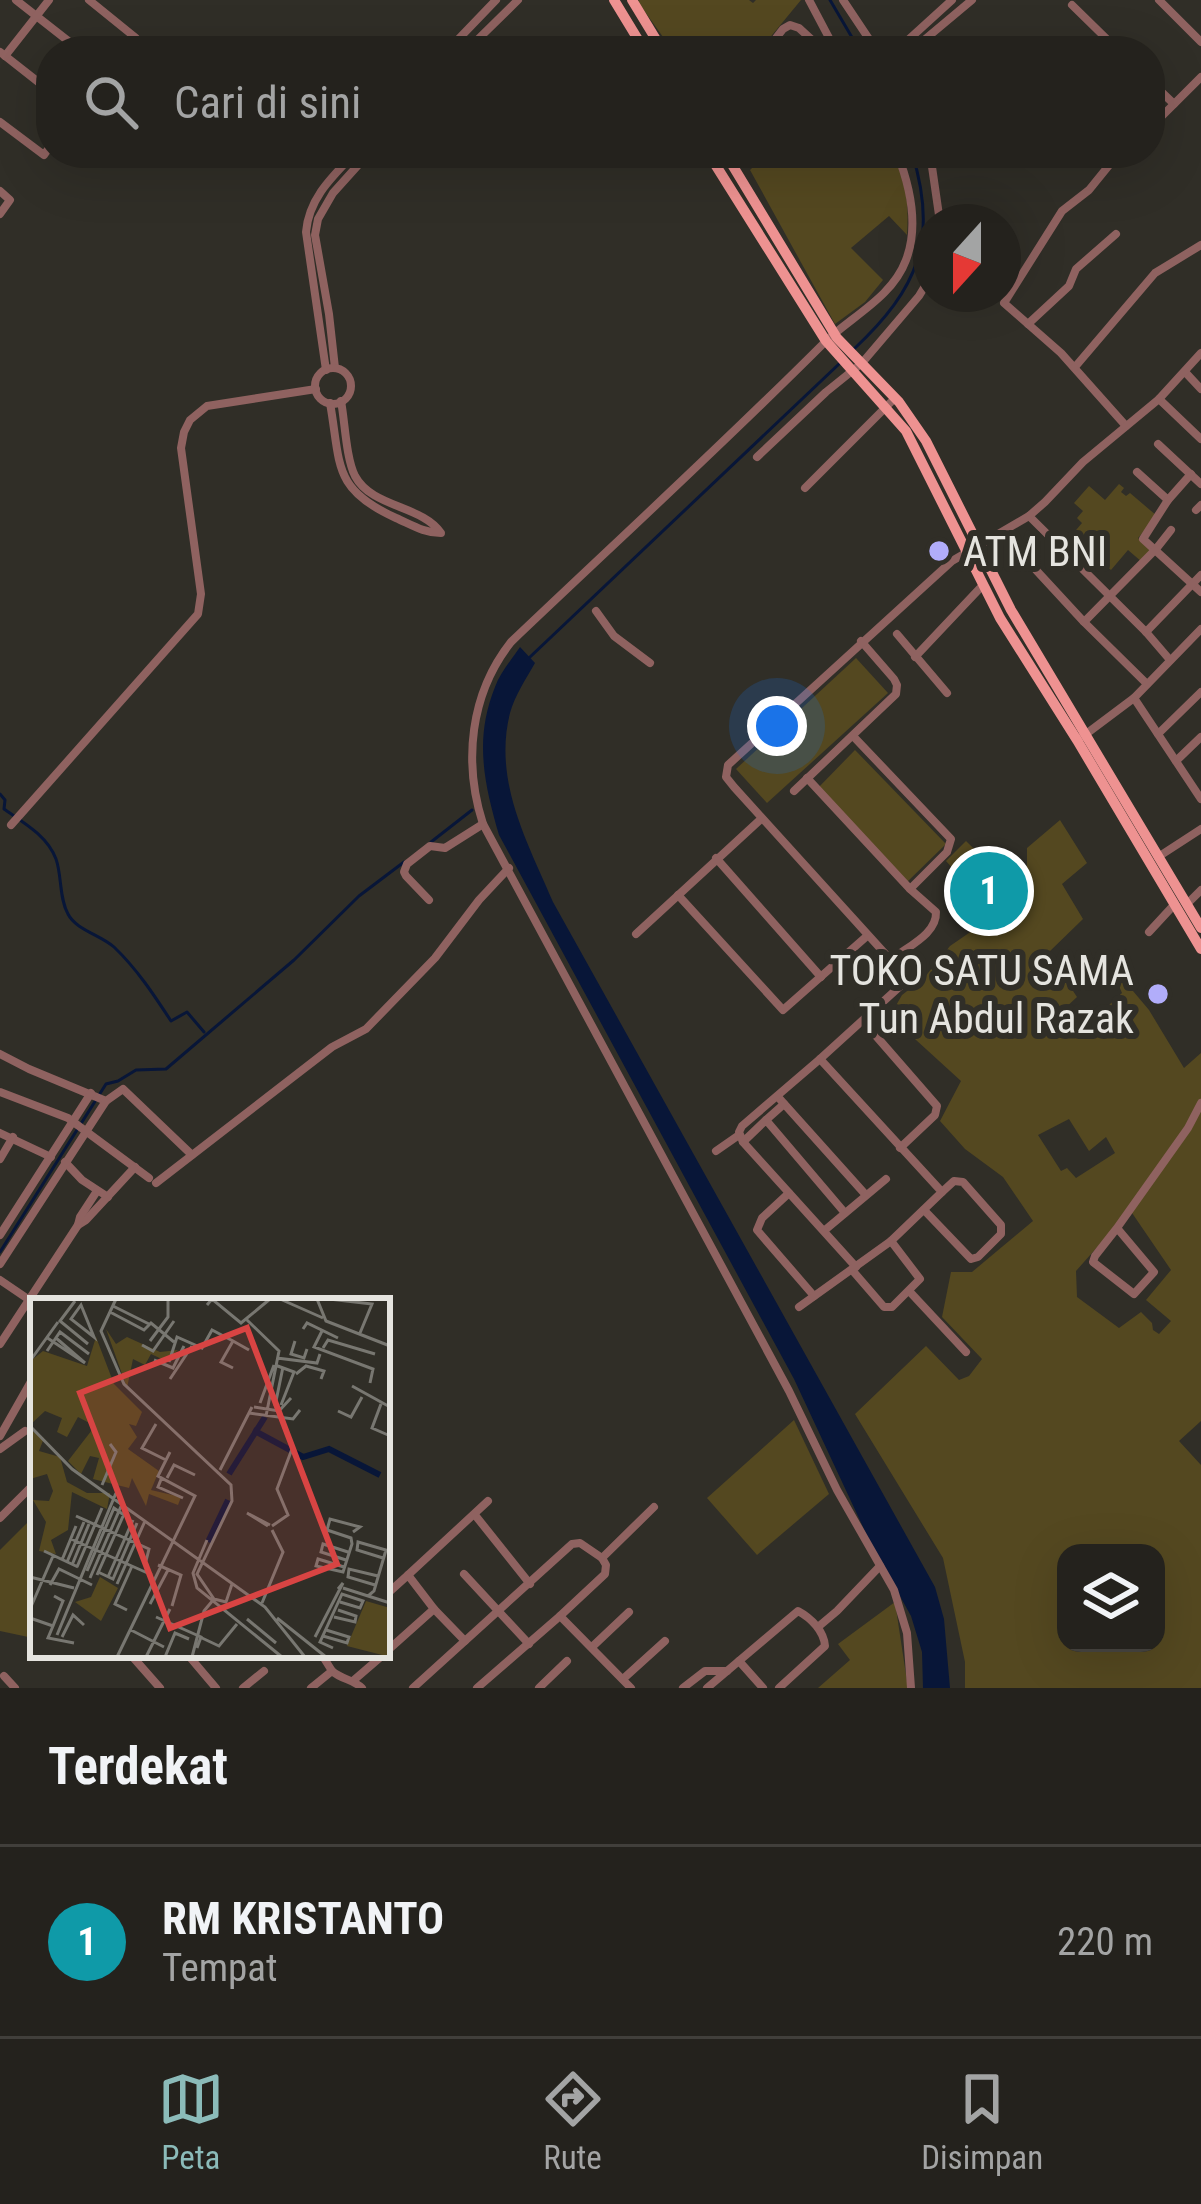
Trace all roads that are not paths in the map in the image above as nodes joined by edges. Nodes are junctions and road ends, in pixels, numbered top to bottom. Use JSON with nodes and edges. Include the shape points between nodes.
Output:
{"nodes":[{"id":1,"x":16,"y":0,"type":"edge"},
{"id":2,"x":49,"y":0,"type":"edge"},
{"id":3,"x":89,"y":0,"type":"edge"},
{"id":4,"x":496,"y":0,"type":"edge"},
{"id":5,"x":518,"y":0,"type":"edge"},
{"id":6,"x":614,"y":0,"type":"edge"},
{"id":7,"x":632,"y":0,"type":"edge"},
{"id":8,"x":809,"y":0,"type":"edge"},
{"id":9,"x":843,"y":0,"type":"edge"},
{"id":10,"x":952,"y":0,"type":"edge"},
{"id":11,"x":972,"y":0,"type":"edge"},
{"id":12,"x":1159,"y":0,"type":"edge"},
{"id":13,"x":1072,"y":5,"type":"dead end"},
{"id":14,"x":939,"y":11,"type":"junction"},
{"id":15,"x":37,"y":16,"type":"junction"},
{"id":16,"x":949,"y":21,"type":"junction"},
{"id":17,"x":62,"y":36,"type":"edge"},
{"id":18,"x":134,"y":36,"type":"edge"},
{"id":19,"x":461,"y":36,"type":"edge"},
{"id":20,"x":481,"y":36,"type":"edge"},
{"id":21,"x":636,"y":36,"type":"edge"},
{"id":22,"x":654,"y":36,"type":"edge"},
{"id":23,"x":778,"y":36,"type":"edge"},
{"id":24,"x":806,"y":36,"type":"edge"},
{"id":25,"x":828,"y":36,"type":"edge"},
{"id":26,"x":867,"y":36,"type":"edge"},
{"id":27,"x":912,"y":36,"type":"edge"},
{"id":28,"x":930,"y":36,"type":"edge"},
{"id":29,"x":1104,"y":36,"type":"edge"},
{"id":30,"x":1201,"y":42,"type":"edge"},
{"id":31,"x":3,"y":54,"type":"edge"},
{"id":32,"x":1201,"y":76,"type":"edge"},
{"id":33,"x":36,"y":80,"type":"edge"},
{"id":34,"x":1165,"y":95,"type":"edge"},
{"id":35,"x":1174,"y":104,"type":"junction"},
{"id":36,"x":1165,"y":114,"type":"edge"},
{"id":37,"x":0,"y":122,"type":"edge"},
{"id":38,"x":36,"y":149,"type":"edge"},
{"id":39,"x":341,"y":168,"type":"edge"},
{"id":40,"x":356,"y":168,"type":"edge"},
{"id":41,"x":718,"y":168,"type":"edge"},
{"id":42,"x":734,"y":168,"type":"edge"},
{"id":43,"x":903,"y":168,"type":"edge"},
{"id":44,"x":932,"y":168,"type":"edge"},
{"id":45,"x":1108,"y":168,"type":"edge"},
{"id":46,"x":0,"y":191,"type":"edge"},
{"id":47,"x":937,"y":204,"type":"edge"},
{"id":48,"x":0,"y":214,"type":"edge"},
{"id":49,"x":1116,"y":234,"type":"dead end"},
{"id":50,"x":1201,"y":245,"type":"edge"},
{"id":51,"x":913,"y":303,"type":"edge"},
{"id":52,"x":1028,"y":324,"type":"junction"},
{"id":53,"x":831,"y":340,"type":"junction"},
{"id":54,"x":1201,"y":353,"type":"edge"},
{"id":55,"x":856,"y":365,"type":"junction"},
{"id":56,"x":1075,"y":367,"type":"junction"},
{"id":57,"x":331,"y":369,"type":"junction"},
{"id":58,"x":1185,"y":373,"type":"junction"},
{"id":59,"x":316,"y":389,"type":"junction"},
{"id":60,"x":1201,"y":389,"type":"edge"},
{"id":61,"x":1159,"y":399,"type":"junction"},
{"id":62,"x":341,"y":401,"type":"junction"},
{"id":63,"x":891,"y":402,"type":"junction"},
{"id":64,"x":330,"y":403,"type":"junction"},
{"id":65,"x":1126,"y":426,"type":"junction"},
{"id":66,"x":1201,"y":439,"type":"edge"},
{"id":67,"x":1158,"y":444,"type":"dead end"},
{"id":68,"x":757,"y":458,"type":"dead end"},
{"id":69,"x":1137,"y":472,"type":"dead end"},
{"id":70,"x":1191,"y":474,"type":"junction"},
{"id":71,"x":1201,"y":484,"type":"edge"},
{"id":72,"x":805,"y":488,"type":"dead end"},
{"id":73,"x":1168,"y":500,"type":"junction"},
{"id":74,"x":1029,"y":515,"type":"junction"},
{"id":75,"x":1171,"y":530,"type":"dead end"},
{"id":76,"x":971,"y":548,"type":"junction"},
{"id":77,"x":1156,"y":549,"type":"junction"},
{"id":78,"x":1036,"y":570,"type":"dead end"},
{"id":79,"x":1201,"y":575,"type":"edge"},
{"id":80,"x":1193,"y":584,"type":"junction"},
{"id":81,"x":982,"y":586,"type":"junction"},
{"id":82,"x":1201,"y":592,"type":"edge"},
{"id":83,"x":1111,"y":597,"type":"junction"},
{"id":84,"x":596,"y":611,"type":"dead end"},
{"id":85,"x":1084,"y":622,"type":"junction"},
{"id":86,"x":1201,"y":629,"type":"edge"},
{"id":87,"x":1146,"y":632,"type":"junction"},
{"id":88,"x":897,"y":634,"type":"dead end"},
{"id":89,"x":861,"y":641,"type":"junction"},
{"id":90,"x":915,"y":656,"type":"junction"},
{"id":91,"x":1170,"y":660,"type":"junction"},
{"id":92,"x":650,"y":663,"type":"dead end"},
{"id":93,"x":1147,"y":684,"type":"junction"},
{"id":94,"x":1201,"y":692,"type":"edge"},
{"id":95,"x":947,"y":693,"type":"dead end"},
{"id":96,"x":1134,"y":698,"type":"junction"},
{"id":97,"x":1158,"y":734,"type":"junction"},
{"id":98,"x":853,"y":736,"type":"junction"},
{"id":99,"x":1082,"y":737,"type":"junction"},
{"id":100,"x":1201,"y":737,"type":"edge"},
{"id":101,"x":1176,"y":762,"type":"junction"},
{"id":102,"x":807,"y":778,"type":"junction"},
{"id":103,"x":794,"y":790,"type":"dead end"},
{"id":104,"x":1201,"y":799,"type":"edge"},
{"id":105,"x":760,"y":819,"type":"junction"},
{"id":106,"x":483,"y":824,"type":"junction"},
{"id":107,"x":11,"y":825,"type":"dead end"},
{"id":108,"x":1201,"y":829,"type":"edge"},
{"id":109,"x":1158,"y":857,"type":"junction"},
{"id":110,"x":716,"y":858,"type":"junction"},
{"id":111,"x":508,"y":868,"type":"junction"},
{"id":112,"x":910,"y":889,"type":"junction"},
{"id":113,"x":1201,"y":890,"type":"edge"},
{"id":114,"x":678,"y":895,"type":"junction"},
{"id":115,"x":429,"y":901,"type":"dead end"},
{"id":116,"x":1180,"y":905,"type":"junction"},
{"id":117,"x":1201,"y":928,"type":"edge"},
{"id":118,"x":1149,"y":932,"type":"dead end"},
{"id":119,"x":636,"y":934,"type":"dead end"},
{"id":120,"x":868,"y":936,"type":"junction"},
{"id":121,"x":1201,"y":949,"type":"edge"},
{"id":122,"x":891,"y":960,"type":"junction"},
{"id":123,"x":821,"y":976,"type":"junction"},
{"id":124,"x":863,"y":1021,"type":"junction"},
{"id":125,"x":0,"y":1054,"type":"edge"},
{"id":126,"x":820,"y":1059,"type":"junction"},
{"id":127,"x":0,"y":1092,"type":"edge"},
{"id":128,"x":91,"y":1094,"type":"junction"},
{"id":129,"x":781,"y":1100,"type":"junction"},
{"id":130,"x":106,"y":1101,"type":"junction"},
{"id":131,"x":1201,"y":1103,"type":"edge"},
{"id":132,"x":766,"y":1120,"type":"junction"},
{"id":133,"x":74,"y":1121,"type":"junction"},
{"id":134,"x":87,"y":1130,"type":"junction"},
{"id":135,"x":0,"y":1133,"type":"edge"},
{"id":136,"x":13,"y":1137,"type":"junction"},
{"id":137,"x":741,"y":1138,"type":"junction"},
{"id":138,"x":900,"y":1148,"type":"junction"},
{"id":139,"x":716,"y":1151,"type":"dead end"},
{"id":140,"x":191,"y":1155,"type":"junction"},
{"id":141,"x":51,"y":1157,"type":"junction"},
{"id":142,"x":0,"y":1159,"type":"edge"},
{"id":143,"x":65,"y":1162,"type":"junction"},
{"id":144,"x":135,"y":1167,"type":"junction"},
{"id":145,"x":58,"y":1172,"type":"junction"},
{"id":146,"x":886,"y":1179,"type":"dead end"},
{"id":147,"x":82,"y":1180,"type":"junction"},
{"id":148,"x":97,"y":1190,"type":"junction"},
{"id":149,"x":942,"y":1192,"type":"junction"},
{"id":150,"x":789,"y":1193,"type":"junction"},
{"id":151,"x":865,"y":1194,"type":"junction"},
{"id":152,"x":108,"y":1197,"type":"junction"},
{"id":153,"x":924,"y":1210,"type":"junction"},
{"id":154,"x":845,"y":1213,"type":"junction"},
{"id":155,"x":78,"y":1225,"type":"junction"},
{"id":156,"x":1117,"y":1228,"type":"junction"},
{"id":157,"x":825,"y":1229,"type":"junction"},
{"id":158,"x":0,"y":1235,"type":"edge"},
{"id":159,"x":890,"y":1240,"type":"junction"},
{"id":160,"x":0,"y":1264,"type":"edge"},
{"id":161,"x":854,"y":1268,"type":"junction"},
{"id":162,"x":0,"y":1280,"type":"edge"},
{"id":163,"x":910,"y":1292,"type":"junction"},
{"id":164,"x":814,"y":1296,"type":"junction"},
{"id":165,"x":28,"y":1299,"type":"junction"},
{"id":166,"x":799,"y":1307,"type":"dead end"},
{"id":167,"x":0,"y":1344,"type":"edge"},
{"id":168,"x":966,"y":1352,"type":"dead end"},
{"id":169,"x":30,"y":1383,"type":"edge"},
{"id":170,"x":10,"y":1416,"type":"junction"},
{"id":171,"x":30,"y":1434,"type":"edge"},
{"id":172,"x":30,"y":1435,"type":"edge"},
{"id":173,"x":0,"y":1436,"type":"edge"},
{"id":174,"x":0,"y":1449,"type":"edge"},
{"id":175,"x":30,"y":1488,"type":"edge"},
{"id":176,"x":488,"y":1502,"type":"dead end"},
{"id":177,"x":654,"y":1507,"type":"dead end"},
{"id":178,"x":475,"y":1515,"type":"junction"},
{"id":179,"x":0,"y":1518,"type":"edge"},
{"id":180,"x":602,"y":1558,"type":"junction"},
{"id":181,"x":880,"y":1566,"type":"junction"},
{"id":182,"x":464,"y":1574,"type":"dead end"},
{"id":183,"x":408,"y":1575,"type":"junction"},
{"id":184,"x":530,"y":1584,"type":"junction"},
{"id":185,"x":390,"y":1591,"type":"edge"},
{"id":186,"x":434,"y":1609,"type":"junction"},
{"id":187,"x":500,"y":1611,"type":"junction"},
{"id":188,"x":629,"y":1612,"type":"dead end"},
{"id":189,"x":560,"y":1616,"type":"junction"},
{"id":190,"x":818,"y":1627,"type":"junction"},
{"id":191,"x":665,"y":1641,"type":"dead end"},
{"id":192,"x":465,"y":1642,"type":"junction"},
{"id":193,"x":529,"y":1644,"type":"junction"},
{"id":194,"x":592,"y":1647,"type":"junction"},
{"id":195,"x":390,"y":1649,"type":"edge"},
{"id":196,"x":133,"y":1658,"type":"edge"},
{"id":197,"x":191,"y":1658,"type":"edge"},
{"id":198,"x":324,"y":1658,"type":"edge"},
{"id":199,"x":379,"y":1658,"type":"edge"},
{"id":200,"x":567,"y":1661,"type":"dead end"},
{"id":201,"x":739,"y":1661,"type":"junction"},
{"id":202,"x":332,"y":1671,"type":"junction"},
{"id":203,"x":727,"y":1671,"type":"junction"},
{"id":204,"x":264,"y":1672,"type":"dead end"},
{"id":205,"x":4,"y":1676,"type":"dead end"},
{"id":206,"x":622,"y":1679,"type":"junction"},
{"id":207,"x":354,"y":1680,"type":"junction"},
{"id":208,"x":15,"y":1688,"type":"edge"},
{"id":209,"x":160,"y":1688,"type":"edge"},
{"id":210,"x":216,"y":1688,"type":"edge"},
{"id":211,"x":243,"y":1688,"type":"edge"},
{"id":212,"x":311,"y":1688,"type":"edge"},
{"id":213,"x":362,"y":1688,"type":"edge"},
{"id":214,"x":413,"y":1688,"type":"edge"},
{"id":215,"x":477,"y":1688,"type":"edge"},
{"id":216,"x":538,"y":1688,"type":"edge"},
{"id":217,"x":631,"y":1688,"type":"edge"},
{"id":218,"x":683,"y":1688,"type":"edge"},
{"id":219,"x":707,"y":1688,"type":"edge"},
{"id":220,"x":763,"y":1688,"type":"edge"},
{"id":221,"x":779,"y":1688,"type":"edge"},
{"id":222,"x":911,"y":1688,"type":"edge"}],
"edges":[{"from":1,"to":15,"type":"street"},
{"from":2,"to":15,"type":"street"},
{"from":3,"to":18,"type":"street"},
{"from":4,"to":19,"type":"street"},
{"from":5,"to":20,"type":"street"},
{"from":6,"to":21,"type":"main road"},
{"from":7,"to":22,"type":"main road"},
{"from":8,"to":25,"type":"street"},
{"from":9,"to":26,"type":"street"},
{"from":10,"to":14,"type":"street"},
{"from":11,"to":16,"type":"street"},
{"from":12,"to":30,"type":"street"},
{"from":13,"to":29,"type":"street"},
{"from":14,"to":16,"type":"street"},
{"from":14,"to":27,"type":"street"},
{"from":15,"to":17,"type":"street"},
{"from":15,"to":31,"type":"street"},
{"from":16,"to":28,"type":"street"},
{"from":23,"to":24,"type":"street","via":[[793,25]]},
{"from":31,"to":33,"type":"street"},
{"from":32,"to":35,"type":"street"},
{"from":34,"to":35,"type":"street"},
{"from":35,"to":36,"type":"street"},
{"from":37,"to":38,"type":"street"},
{"from":39,"to":57,"type":"street","via":[[322,189],[306,232]]},
{"from":40,"to":57,"type":"street","via":[[315,235]]},
{"from":41,"to":53,"type":"main road"},
{"from":42,"to":53,"type":"main road"},
{"from":43,"to":53,"type":"street","via":[[913,228],[906,260],[890,286]]},
{"from":44,"to":47,"type":"street"},
{"from":45,"to":52,"type":"street","via":[[1062,211],[1005,299]]},
{"from":46,"to":48,"type":"street","via":[[10,200]]},
{"from":49,"to":52,"type":"street"},
{"from":50,"to":56,"type":"street","via":[[1155,274]]},
{"from":51,"to":55,"type":"street"},
{"from":52,"to":56,"type":"street"},
{"from":53,"to":55,"type":"main road"},
{"from":53,"to":106,"type":"street","via":[[503,652],[474,728],[472,772]]},
{"from":54,"to":58,"type":"street"},
{"from":55,"to":63,"type":"main road"},
{"from":55,"to":68,"type":"street"},
{"from":56,"to":65,"type":"street"},
{"from":57,"to":59,"type":"street","via":[[319,374]]},
{"from":57,"to":62,"type":"street","via":[[351,382]]},
{"from":58,"to":60,"type":"street"},
{"from":58,"to":61,"type":"street"},
{"from":59,"to":64,"type":"street"},
{"from":59,"to":107,"type":"street","via":[[207,406],[190,420],[181,448],[198,614]]},
{"from":61,"to":65,"type":"street"},
{"from":61,"to":66,"type":"street"},
{"from":62,"to":64,"type":"street"},
{"from":62,"to":64,"type":"street","via":[[358,481],[441,533],[370,505],[346,484]]},
{"from":63,"to":72,"type":"street"},
{"from":63,"to":76,"type":"main road","via":[[926,441]]},
{"from":65,"to":74,"type":"street"},
{"from":67,"to":70,"type":"street"},
{"from":69,"to":73,"type":"street"},
{"from":70,"to":71,"type":"street"},
{"from":70,"to":73,"type":"street"},
{"from":73,"to":77,"type":"street","via":[[1143,539]]},
{"from":74,"to":76,"type":"street"},
{"from":74,"to":83,"type":"street"},
{"from":75,"to":77,"type":"street"},
{"from":76,"to":81,"type":"main road"},
{"from":76,"to":89,"type":"street"},
{"from":76,"to":99,"type":"main road"},
{"from":77,"to":80,"type":"street"},
{"from":77,"to":83,"type":"street"},
{"from":78,"to":85,"type":"street"},
{"from":79,"to":80,"type":"street"},
{"from":80,"to":82,"type":"street"},
{"from":80,"to":87,"type":"street"},
{"from":81,"to":90,"type":"street"},
{"from":81,"to":99,"type":"main road"},
{"from":83,"to":85,"type":"street"},
{"from":83,"to":87,"type":"street"},
{"from":84,"to":92,"type":"street"},
{"from":85,"to":93,"type":"street"},
{"from":86,"to":91,"type":"street"},
{"from":87,"to":91,"type":"street"},
{"from":88,"to":90,"type":"street"},
{"from":89,"to":98,"type":"street","via":[[898,690]]},
{"from":89,"to":105,"type":"street","via":[[728,765],[726,777]]},
{"from":90,"to":95,"type":"street"},
{"from":91,"to":93,"type":"street"},
{"from":93,"to":96,"type":"street"},
{"from":94,"to":97,"type":"street"},
{"from":96,"to":97,"type":"street"},
{"from":96,"to":99,"type":"street"},
{"from":97,"to":101,"type":"street"},
{"from":98,"to":102,"type":"street"},
{"from":98,"to":112,"type":"street","via":[[951,839]]},
{"from":99,"to":109,"type":"main road"},
{"from":99,"to":116,"type":"main road"},
{"from":100,"to":101,"type":"street"},
{"from":101,"to":104,"type":"street"},
{"from":102,"to":103,"type":"street"},
{"from":102,"to":112,"type":"street"},
{"from":105,"to":110,"type":"street"},
{"from":105,"to":120,"type":"street"},
{"from":106,"to":111,"type":"street"},
{"from":106,"to":115,"type":"street","via":[[407,864],[406,876]]},
{"from":108,"to":109,"type":"street"},
{"from":109,"to":116,"type":"main road"},
{"from":110,"to":114,"type":"street"},
{"from":110,"to":123,"type":"street"},
{"from":111,"to":140,"type":"street","via":[[366,1029],[332,1046]]},
{"from":111,"to":181,"type":"street"},
{"from":112,"to":122,"type":"street","via":[[936,912],[936,923]]},
{"from":113,"to":116,"type":"street"},
{"from":114,"to":119,"type":"street"},
{"from":114,"to":123,"type":"street","via":[[779,1013]]},
{"from":116,"to":117,"type":"main road"},
{"from":116,"to":118,"type":"street"},
{"from":116,"to":121,"type":"main road"},
{"from":120,"to":122,"type":"street"},
{"from":120,"to":123,"type":"street"},
{"from":122,"to":124,"type":"street","via":[[908,979]]},
{"from":124,"to":126,"type":"street"},
{"from":124,"to":138,"type":"street","via":[[937,1106]]},
{"from":125,"to":128,"type":"street"},
{"from":126,"to":129,"type":"street"},
{"from":126,"to":138,"type":"street"},
{"from":127,"to":133,"type":"street"},
{"from":128,"to":130,"type":"street"},
{"from":128,"to":133,"type":"street"},
{"from":129,"to":132,"type":"street"},
{"from":129,"to":137,"type":"street","via":[[742,1126]]},
{"from":129,"to":151,"type":"street"},
{"from":130,"to":134,"type":"street"},
{"from":130,"to":140,"type":"street","via":[[123,1089]]},
{"from":131,"to":156,"type":"street"},
{"from":132,"to":137,"type":"street"},
{"from":132,"to":154,"type":"street"},
{"from":133,"to":134,"type":"street"},
{"from":133,"to":141,"type":"street"},
{"from":134,"to":143,"type":"street"},
{"from":134,"to":144,"type":"street"},
{"from":135,"to":136,"type":"street"},
{"from":136,"to":141,"type":"street"},
{"from":136,"to":142,"type":"street"},
{"from":137,"to":139,"type":"street"},
{"from":137,"to":150,"type":"street"},
{"from":138,"to":149,"type":"street"},
{"from":140,"to":144,"type":"street","via":[[153,1181]]},
{"from":141,"to":158,"type":"street"},
{"from":143,"to":145,"type":"street"},
{"from":143,"to":147,"type":"street"},
{"from":144,"to":152,"type":"street"},
{"from":145,"to":147,"type":"street"},
{"from":145,"to":160,"type":"street"},
{"from":146,"to":151,"type":"street"},
{"from":147,"to":148,"type":"street"},
{"from":148,"to":152,"type":"street"},
{"from":148,"to":155,"type":"street"},
{"from":149,"to":153,"type":"street"},
{"from":149,"to":153,"type":"street","via":[[963,1182],[1001,1234],[971,1259]]},
{"from":150,"to":157,"type":"street"},
{"from":150,"to":164,"type":"street","via":[[758,1232]]},
{"from":151,"to":154,"type":"street"},
{"from":152,"to":155,"type":"street"},
{"from":153,"to":159,"type":"street"},
{"from":154,"to":157,"type":"street"},
{"from":155,"to":165,"type":"street"},
{"from":156,"to":156,"type":"street","via":[[1093,1262],[1134,1294],[1154,1272]]},
{"from":157,"to":161,"type":"street"},
{"from":159,"to":161,"type":"street"},
{"from":159,"to":163,"type":"street","via":[[920,1275]]},
{"from":161,"to":163,"type":"street","via":[[887,1309]]},
{"from":161,"to":164,"type":"street"},
{"from":162,"to":165,"type":"street"},
{"from":163,"to":168,"type":"street"},
{"from":164,"to":166,"type":"street"},
{"from":165,"to":167,"type":"street"},
{"from":169,"to":170,"type":"street"},
{"from":170,"to":171,"type":"street"},
{"from":170,"to":173,"type":"street"},
{"from":172,"to":174,"type":"street"},
{"from":175,"to":179,"type":"street"},
{"from":176,"to":178,"type":"street"},
{"from":177,"to":180,"type":"street"},
{"from":178,"to":183,"type":"street"},
{"from":178,"to":184,"type":"street"},
{"from":180,"to":184,"type":"street","via":[[574,1543]]},
{"from":180,"to":189,"type":"street","via":[[605,1574]]},
{"from":181,"to":190,"type":"street"},
{"from":181,"to":222,"type":"street","via":[[904,1619]]},
{"from":182,"to":187,"type":"street"},
{"from":183,"to":185,"type":"street"},
{"from":183,"to":186,"type":"street"},
{"from":184,"to":187,"type":"street"},
{"from":186,"to":192,"type":"street"},
{"from":186,"to":195,"type":"street"},
{"from":187,"to":192,"type":"street"},
{"from":187,"to":193,"type":"street"},
{"from":188,"to":194,"type":"street"},
{"from":189,"to":193,"type":"street"},
{"from":189,"to":194,"type":"street"},
{"from":190,"to":201,"type":"street","via":[[796,1612]]},
{"from":190,"to":221,"type":"street","via":[[824,1649]]},
{"from":191,"to":206,"type":"street"},
{"from":192,"to":214,"type":"street"},
{"from":193,"to":215,"type":"street"},
{"from":194,"to":206,"type":"street"},
{"from":196,"to":209,"type":"street"},
{"from":197,"to":210,"type":"street"},
{"from":198,"to":202,"type":"street"},
{"from":199,"to":207,"type":"street"},
{"from":200,"to":216,"type":"street"},
{"from":201,"to":203,"type":"street"},
{"from":201,"to":220,"type":"street"},
{"from":202,"to":207,"type":"street"},
{"from":202,"to":212,"type":"street"},
{"from":203,"to":218,"type":"street","via":[[705,1671]]},
{"from":203,"to":219,"type":"street"},
{"from":204,"to":211,"type":"street"},
{"from":205,"to":208,"type":"street"},
{"from":206,"to":217,"type":"street"},
{"from":207,"to":213,"type":"street"}]}
